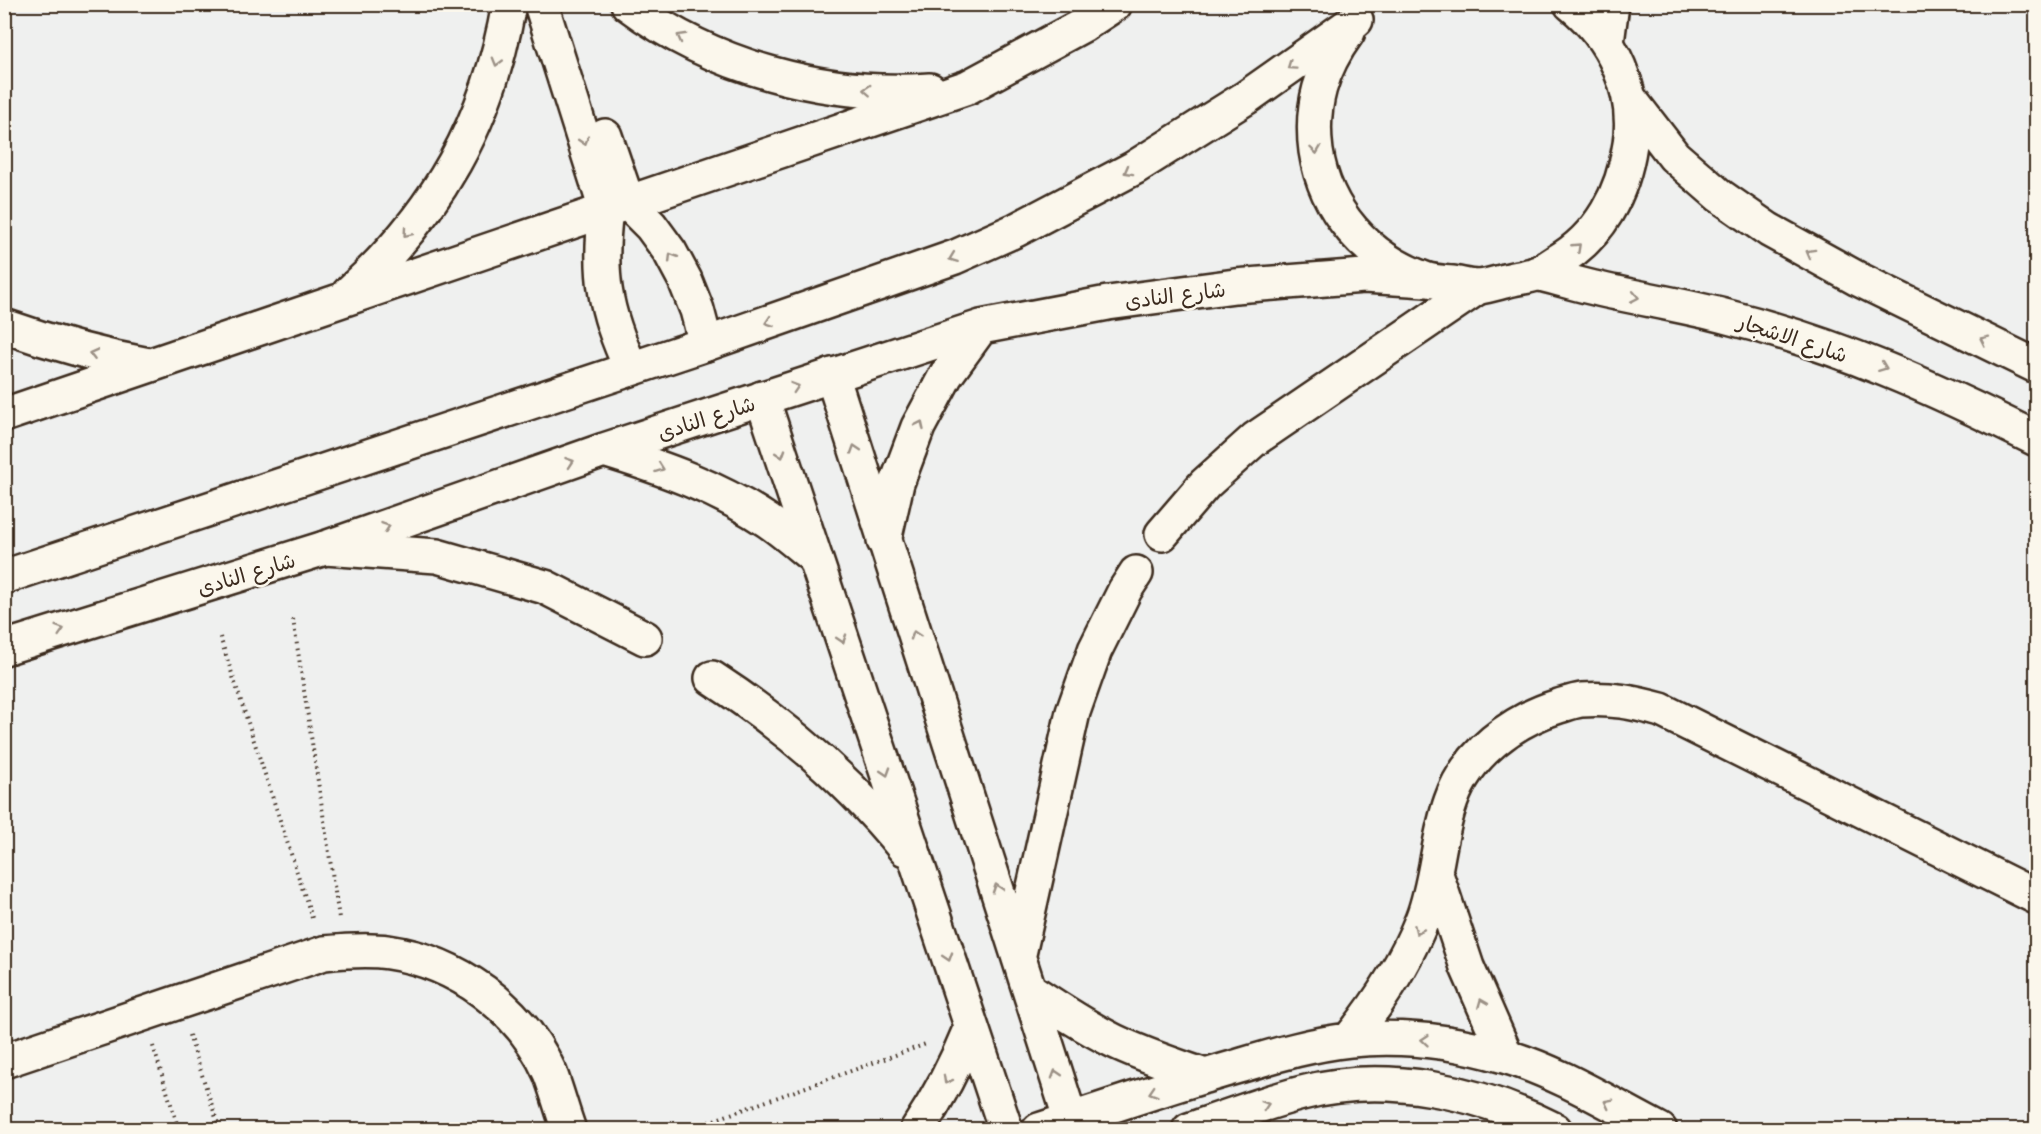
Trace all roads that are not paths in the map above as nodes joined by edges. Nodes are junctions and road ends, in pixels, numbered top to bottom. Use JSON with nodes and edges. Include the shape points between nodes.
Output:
{"nodes":[{"id":1,"x":509,"y":4,"type":"edge"},
{"id":2,"x":541,"y":4,"type":"edge"},
{"id":3,"x":559,"y":4,"type":"edge"},
{"id":4,"x":628,"y":4,"type":"edge"},
{"id":5,"x":1115,"y":4,"type":"edge"},
{"id":6,"x":1571,"y":4,"type":"edge"},
{"id":7,"x":1612,"y":4,"type":"edge"},
{"id":8,"x":1365,"y":12,"type":"edge"},
{"id":9,"x":1607,"y":43,"type":"junction"},
{"id":10,"x":968,"y":87,"type":"junction"},
{"id":11,"x":1629,"y":99,"type":"junction"},
{"id":12,"x":617,"y":207,"type":"junction"},
{"id":13,"x":1537,"y":273,"type":"junction"},
{"id":14,"x":1426,"y":280,"type":"junction"},
{"id":15,"x":1478,"y":287,"type":"junction"},
{"id":16,"x":339,"y":302,"type":"junction"},
{"id":17,"x":4,"y":326,"type":"edge"},
{"id":18,"x":981,"y":327,"type":"junction"},
{"id":19,"x":705,"y":344,"type":"junction"},
{"id":20,"x":151,"y":366,"type":"junction"},
{"id":21,"x":2037,"y":366,"type":"edge"},
{"id":22,"x":631,"y":368,"type":"junction"},
{"id":23,"x":831,"y":375,"type":"junction"},
{"id":24,"x":762,"y":398,"type":"junction"},
{"id":25,"x":4,"y":415,"type":"edge"},
{"id":26,"x":2037,"y":439,"type":"edge"},
{"id":27,"x":604,"y":450,"type":"junction"},
{"id":28,"x":1162,"y":534,"type":"dead end"},
{"id":29,"x":885,"y":541,"type":"junction"},
{"id":30,"x":325,"y":548,"type":"junction"},
{"id":31,"x":815,"y":558,"type":"junction"},
{"id":32,"x":1136,"y":573,"type":"dead end"},
{"id":33,"x":4,"y":577,"type":"edge"},
{"id":34,"x":645,"y":638,"type":"dead end"},
{"id":35,"x":11,"y":640,"type":"edge"},
{"id":36,"x":712,"y":678,"type":"dead end"},
{"id":37,"x":917,"y":863,"type":"junction"},
{"id":38,"x":1436,"y":874,"type":"junction"},
{"id":39,"x":2037,"y":897,"type":"edge"},
{"id":40,"x":1018,"y":956,"type":"junction"},
{"id":41,"x":1030,"y":990,"type":"junction"},
{"id":42,"x":971,"y":1028,"type":"junction"},
{"id":43,"x":1349,"y":1040,"type":"junction"},
{"id":44,"x":1506,"y":1056,"type":"junction"},
{"id":45,"x":4,"y":1061,"type":"edge"},
{"id":46,"x":1205,"y":1076,"type":"junction"},
{"id":47,"x":1494,"y":1116,"type":"edge"},
{"id":48,"x":1072,"y":1124,"type":"edge"},
{"id":49,"x":1206,"y":1126,"type":"edge"},
{"id":50,"x":568,"y":1130,"type":"edge"},
{"id":51,"x":917,"y":1130,"type":"edge"},
{"id":52,"x":1006,"y":1130,"type":"edge"},
{"id":53,"x":1039,"y":1130,"type":"edge"},
{"id":54,"x":1555,"y":1130,"type":"edge"},
{"id":55,"x":1660,"y":1130,"type":"edge"}],
"edges":[{"from":1,"to":16,"type":"street","one_way":true,"via":[[489,87],[470,136],[444,183],[378,266]]},
{"from":2,"to":12,"type":"street","one_way":true},
{"from":3,"to":12,"type":"street"},
{"from":10,"to":4,"type":"street","one_way":true,"via":[[899,91],[796,80],[688,41]]},
{"from":5,"to":10,"type":"street","via":[[1083,26]]},
{"from":6,"to":9,"type":"street"},
{"from":7,"to":9,"type":"street"},
{"from":8,"to":14,"type":"street","one_way":true,"via":[[1333,53],[1318,90],[1313,130],[1319,169],[1334,207],[1358,238],[1390,264]]},
{"from":8,"to":19,"type":"street","one_way":true,"via":[[1191,134],[1016,230],[955,257]]},
{"from":9,"to":11,"type":"street","via":[[1621,70]]},
{"from":10,"to":12,"type":"street"},
{"from":13,"to":11,"type":"street","one_way":true,"via":[[1568,255],[1594,231],[1614,202],[1629,158]]},
{"from":21,"to":11,"type":"street","one_way":true,"via":[[1858,279],[1769,230],[1720,196],[1674,156]]},
{"from":12,"to":16,"type":"street"},
{"from":19,"to":12,"type":"street","one_way":true,"via":[[697,310],[670,252],[651,226]]},
{"from":12,"to":22,"type":"street","via":[[602,243],[602,275],[616,338]]},
{"from":13,"to":15,"type":"street"},
{"from":13,"to":26,"type":"street","name":"شارع الاشجار","one_way":true,"via":[[1728,317],[1838,351],[1945,394]]},
{"from":14,"to":15,"type":"street"},
{"from":14,"to":18,"type":"street","name":"شارع النادى","via":[[1364,276],[1235,286],[1108,303]]},
{"from":15,"to":28,"type":"street","via":[[1255,439],[1205,484]]},
{"from":16,"to":20,"type":"street"},
{"from":20,"to":17,"type":"street","one_way":true,"via":[[99,356]]},
{"from":18,"to":23,"type":"street","name":"شارع النادى"},
{"from":29,"to":18,"type":"street","one_way":true,"via":[[897,483],[918,427],[946,375]]},
{"from":19,"to":22,"type":"street"},
{"from":20,"to":25,"type":"street"},
{"from":22,"to":33,"type":"street"},
{"from":24,"to":23,"type":"street","name":"شارع النادى","one_way":true},
{"from":29,"to":23,"type":"street","one_way":true},
{"from":24,"to":27,"type":"street","name":"شارع النادى"},
{"from":24,"to":31,"type":"street","one_way":true},
{"from":30,"to":27,"type":"street","name":"شارع النادى","one_way":true},
{"from":27,"to":31,"type":"street","one_way":true,"via":[[661,467],[716,491],[768,521]]},
{"from":40,"to":29,"type":"street","one_way":true},
{"from":30,"to":34,"type":"street","via":[[437,556],[545,587]]},
{"from":35,"to":30,"type":"street","name":"شارع النادى","one_way":true},
{"from":31,"to":37,"type":"street","one_way":true},
{"from":32,"to":40,"type":"street","via":[[1095,650],[1073,712]]},
{"from":36,"to":37,"type":"street","via":[[751,703],[823,761]]},
{"from":37,"to":42,"type":"street","one_way":true},
{"from":38,"to":39,"type":"street","via":[[1451,800],[1472,763],[1502,733],[1538,712],[1578,700],[1621,700],[1662,710]]},
{"from":38,"to":43,"type":"street","one_way":true,"via":[[1403,962],[1379,1003]]},
{"from":44,"to":38,"type":"street","one_way":true,"via":[[1467,967]]},
{"from":40,"to":41,"type":"street"},
{"from":41,"to":46,"type":"street","via":[[1114,1041]]},
{"from":48,"to":41,"type":"street","one_way":true},
{"from":42,"to":51,"type":"street","one_way":true,"via":[[954,1069]]},
{"from":42,"to":52,"type":"street"},
{"from":44,"to":43,"type":"street","one_way":true,"via":[[1429,1040]]},
{"from":43,"to":46,"type":"street","via":[[1298,1049]]},
{"from":55,"to":44,"type":"street","one_way":true,"via":[[1547,1072]]},
{"from":45,"to":50,"type":"street","via":[[334,952],[387,952],[428,962],[466,980],[500,1005],[528,1036],[549,1072]]},
{"from":46,"to":48,"type":"street","one_way":true},
{"from":49,"to":47,"type":"street","one_way":true,"via":[[1303,1092],[1349,1086],[1443,1090]]},
{"from":47,"to":54,"type":"street"},
{"from":48,"to":53,"type":"street"}]}
